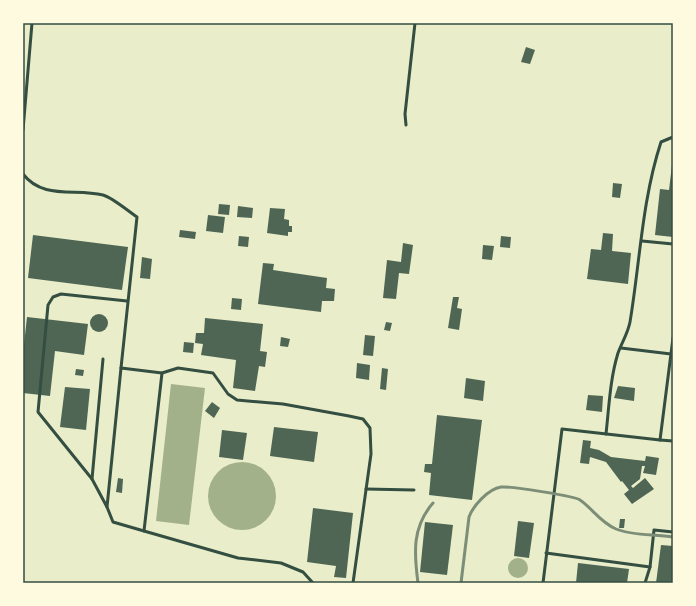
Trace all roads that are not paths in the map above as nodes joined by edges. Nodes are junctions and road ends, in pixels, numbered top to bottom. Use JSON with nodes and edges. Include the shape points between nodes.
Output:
{"nodes":[{"id":1,"x":32,"y":23,"type":"edge"},
{"id":2,"x":415,"y":23,"type":"edge"},
{"id":3,"x":406,"y":125,"type":"dead end"},
{"id":4,"x":23,"y":130,"type":"edge"},
{"id":5,"x":673,"y":137,"type":"edge"},
{"id":6,"x":23,"y":174,"type":"edge"},
{"id":7,"x":642,"y":241,"type":"junction"},
{"id":8,"x":673,"y":244,"type":"edge"},
{"id":9,"x":127,"y":301,"type":"junction"},
{"id":10,"x":673,"y":338,"type":"edge"},
{"id":11,"x":620,"y":348,"type":"junction"},
{"id":12,"x":671,"y":354,"type":"junction"},
{"id":13,"x":103,"y":360,"type":"dead end"},
{"id":14,"x":121,"y":368,"type":"junction"},
{"id":15,"x":162,"y":373,"type":"junction"},
{"id":16,"x":606,"y":434,"type":"junction"},
{"id":17,"x":660,"y":440,"type":"junction"},
{"id":18,"x":673,"y":441,"type":"edge"},
{"id":19,"x":92,"y":479,"type":"junction"},
{"id":20,"x":366,"y":489,"type":"junction"},
{"id":21,"x":414,"y":490,"type":"dead end"},
{"id":22,"x":107,"y":507,"type":"junction"},
{"id":23,"x":144,"y":531,"type":"junction"},
{"id":24,"x":673,"y":532,"type":"edge"},
{"id":25,"x":546,"y":553,"type":"junction"},
{"id":26,"x":650,"y":567,"type":"junction"},
{"id":27,"x":313,"y":583,"type":"edge"},
{"id":28,"x":353,"y":583,"type":"edge"},
{"id":29,"x":543,"y":583,"type":"edge"},
{"id":30,"x":645,"y":583,"type":"edge"}],
"edges":[{"from":1,"to":4,"type":"lane"},
{"from":2,"to":3,"type":"lane"},
{"from":5,"to":7,"type":"lane","via":[[661,142],[654,163]]},
{"from":6,"to":9,"type":"lane","via":[[30,183],[41,189],[104,195],[137,217]]},
{"from":7,"to":8,"type":"lane"},
{"from":7,"to":11,"type":"lane","via":[[629,328]]},
{"from":9,"to":14,"type":"lane"},
{"from":9,"to":19,"type":"lane","via":[[61,294],[53,297],[48,305],[38,412]]},
{"from":10,"to":12,"type":"lane"},
{"from":11,"to":12,"type":"lane"},
{"from":11,"to":16,"type":"lane","via":[[611,380]]},
{"from":12,"to":17,"type":"lane"},
{"from":13,"to":19,"type":"lane"},
{"from":14,"to":15,"type":"lane"},
{"from":14,"to":22,"type":"lane"},
{"from":15,"to":20,"type":"lane","via":[[178,368],[213,373],[228,394],[237,400],[283,404],[363,419],[370,428],[372,441]]},
{"from":15,"to":23,"type":"lane"},
{"from":16,"to":17,"type":"lane"},
{"from":16,"to":25,"type":"lane","via":[[562,429]]},
{"from":17,"to":18,"type":"lane"},
{"from":19,"to":22,"type":"lane"},
{"from":20,"to":21,"type":"lane"},
{"from":20,"to":28,"type":"lane"},
{"from":22,"to":23,"type":"lane","via":[[113,522]]},
{"from":23,"to":27,"type":"lane","via":[[238,558],[281,563],[303,572]]},
{"from":24,"to":26,"type":"lane","via":[[654,530]]},
{"from":25,"to":26,"type":"lane"},
{"from":25,"to":29,"type":"lane"},
{"from":26,"to":30,"type":"lane"}]}
